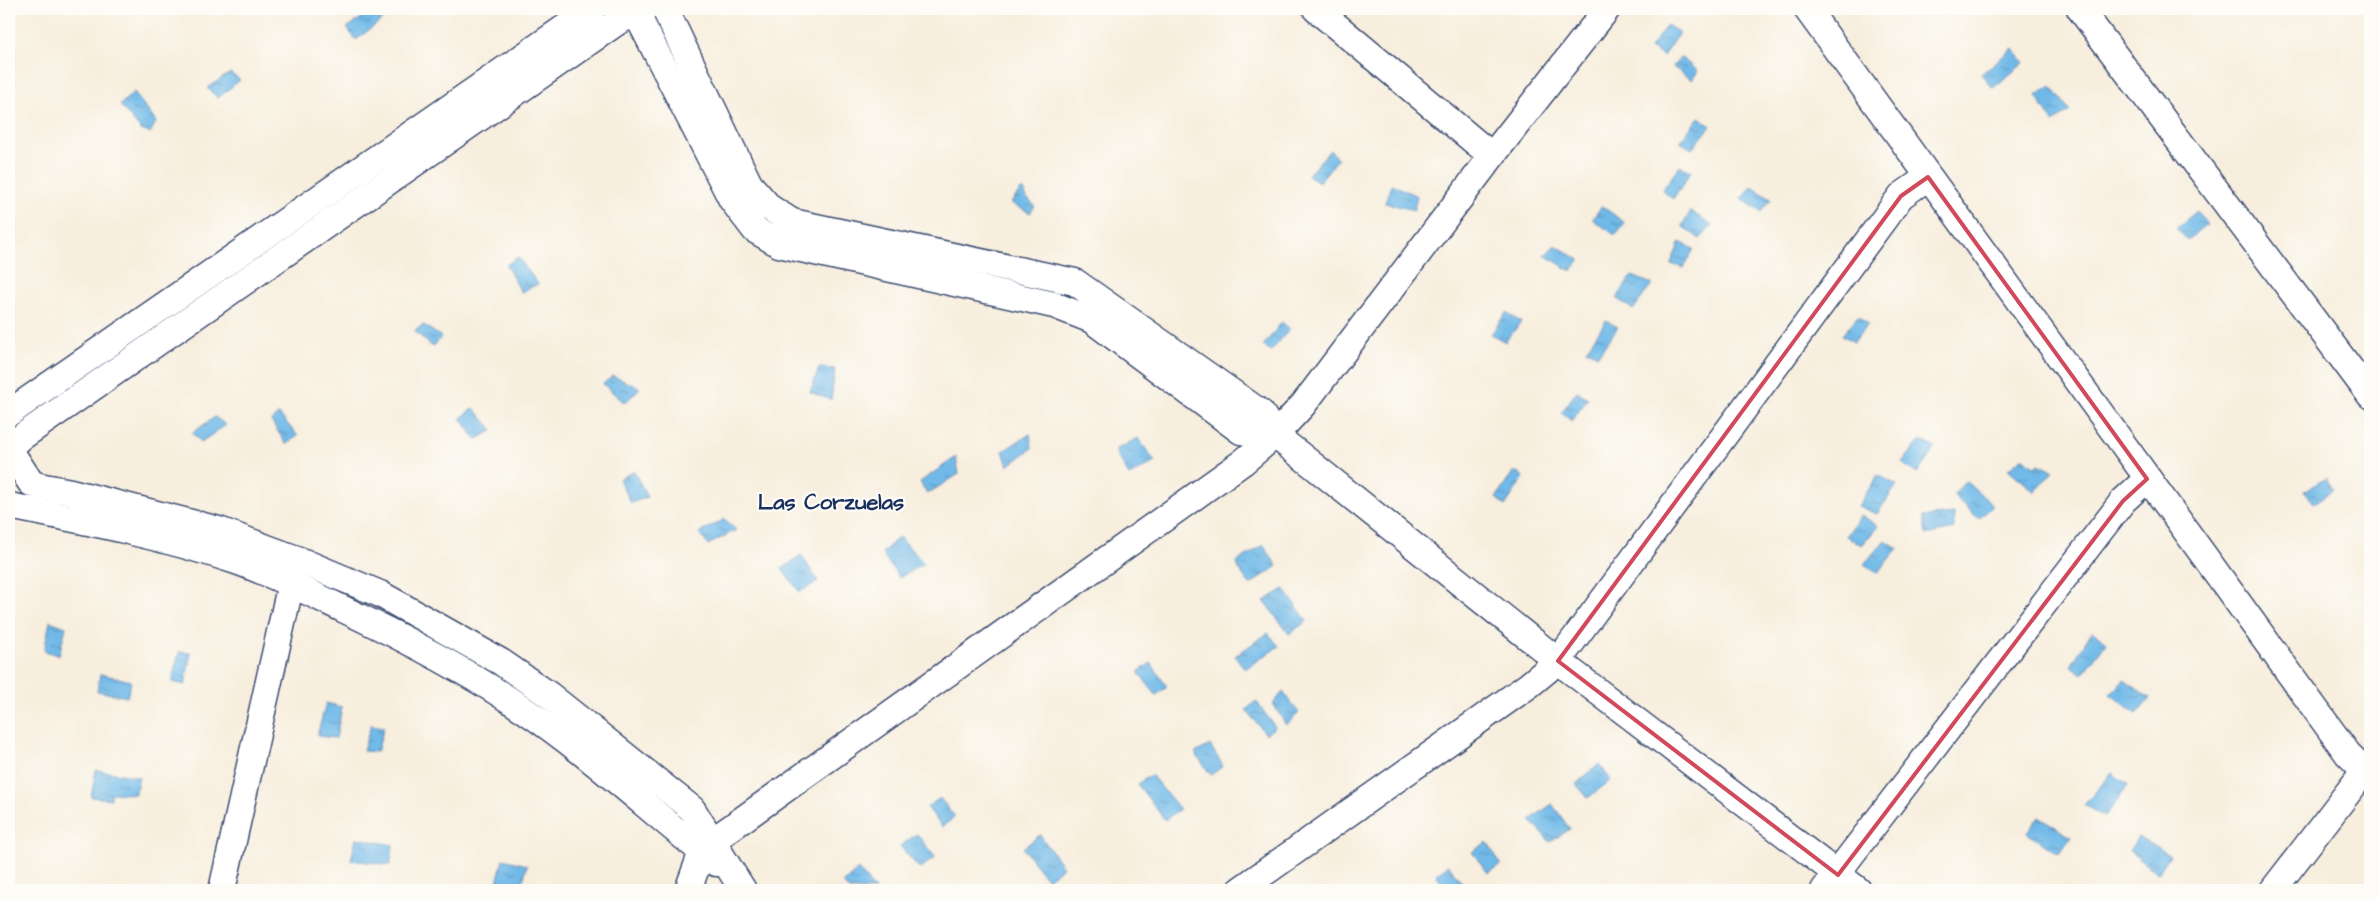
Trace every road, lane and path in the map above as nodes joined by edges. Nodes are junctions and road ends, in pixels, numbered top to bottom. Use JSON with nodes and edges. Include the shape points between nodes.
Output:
{"nodes":[{"id":1,"x":592,"y":9,"type":"edge"},
{"id":2,"x":665,"y":9,"type":"edge"},
{"id":3,"x":1316,"y":9,"type":"edge"},
{"id":4,"x":1606,"y":9,"type":"edge"},
{"id":5,"x":1807,"y":9,"type":"edge"},
{"id":6,"x":2080,"y":9,"type":"edge"},
{"id":7,"x":638,"y":10,"type":"edge"},
{"id":8,"x":1492,"y":156,"type":"junction"},
{"id":9,"x":1928,"y":177,"type":"junction"},
{"id":10,"x":2370,"y":395,"type":"edge"},
{"id":11,"x":9,"y":413,"type":"edge"},
{"id":12,"x":1275,"y":435,"type":"junction"},
{"id":13,"x":9,"y":449,"type":"edge"},
{"id":14,"x":2147,"y":479,"type":"junction"},
{"id":15,"x":9,"y":506,"type":"edge"},
{"id":16,"x":291,"y":583,"type":"junction"},
{"id":17,"x":1558,"y":661,"type":"junction"},
{"id":18,"x":2368,"y":767,"type":"edge"},
{"id":19,"x":707,"y":847,"type":"junction"},
{"id":20,"x":1831,"y":882,"type":"edge"},
{"id":21,"x":737,"y":883,"type":"edge"},
{"id":22,"x":222,"y":890,"type":"edge"},
{"id":23,"x":688,"y":890,"type":"edge"},
{"id":24,"x":1240,"y":890,"type":"edge"},
{"id":25,"x":1858,"y":890,"type":"edge"},
{"id":26,"x":2273,"y":890,"type":"edge"}],
"edges":[{"from":1,"to":11,"type":"street"},
{"from":2,"to":12,"type":"street","via":[[749,184],[770,208],[792,222],[1074,282],[1261,413]]},
{"from":3,"to":8,"type":"street"},
{"from":4,"to":8,"type":"street"},
{"from":5,"to":9,"type":"street"},
{"from":6,"to":10,"type":"street"},
{"from":7,"to":12,"type":"street","via":[[732,200],[755,230],[780,244],[1054,305],[1092,320],[1242,431]]},
{"from":7,"to":13,"type":"street","via":[[23,436]]},
{"from":8,"to":12,"type":"street","via":[[1303,405]]},
{"from":9,"to":14,"type":"street"},
{"from":9,"to":17,"type":"street","via":[[1901,196]]},
{"from":12,"to":17,"type":"street"},
{"from":12,"to":19,"type":"street","via":[[1244,462]]},
{"from":13,"to":19,"type":"street","via":[[31,483],[219,530],[380,594],[440,626],[549,695],[692,809]]},
{"from":14,"to":18,"type":"street","via":[[2348,754]]},
{"from":14,"to":20,"type":"street","via":[[2123,501]]},
{"from":15,"to":16,"type":"street","via":[[172,541]]},
{"from":16,"to":19,"type":"street","via":[[463,670],[521,707]]},
{"from":16,"to":22,"type":"street"},
{"from":17,"to":20,"type":"street"},
{"from":17,"to":24,"type":"street","via":[[1529,685]]},
{"from":18,"to":26,"type":"street"},
{"from":19,"to":21,"type":"street"},
{"from":19,"to":23,"type":"street"},
{"from":20,"to":25,"type":"street"}]}
